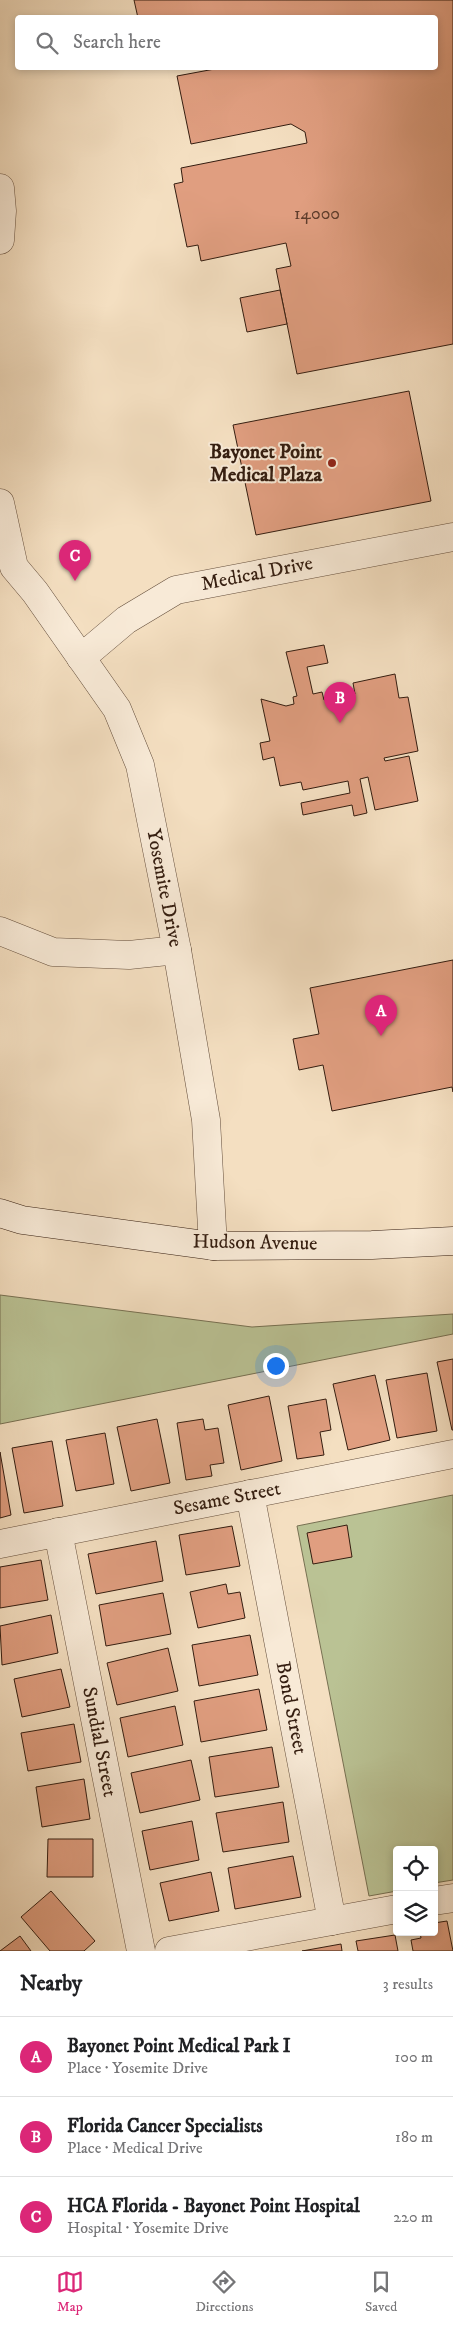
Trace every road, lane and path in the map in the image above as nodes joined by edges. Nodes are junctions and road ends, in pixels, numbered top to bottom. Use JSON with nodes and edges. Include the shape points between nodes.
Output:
{"nodes":[{"id":1,"x":0,"y":188,"type":"edge"},
{"id":2,"x":0,"y":240,"type":"edge"},
{"id":3,"x":0,"y":504,"type":"edge"},
{"id":4,"x":453,"y":537,"type":"edge"},
{"id":5,"x":7,"y":559,"type":"edge"},
{"id":6,"x":81,"y":658,"type":"junction"},
{"id":7,"x":0,"y":931,"type":"edge"},
{"id":8,"x":177,"y":950,"type":"junction"},
{"id":9,"x":0,"y":1213,"type":"edge"},
{"id":10,"x":453,"y":1241,"type":"edge"},
{"id":11,"x":213,"y":1246,"type":"junction"},
{"id":12,"x":453,"y":1454,"type":"edge"},
{"id":13,"x":250,"y":1494,"type":"junction"},
{"id":14,"x":58,"y":1532,"type":"junction"},
{"id":15,"x":0,"y":1544,"type":"edge"},
{"id":16,"x":453,"y":1898,"type":"edge"},
{"id":17,"x":438,"y":1901,"type":"edge"},
{"id":18,"x":393,"y":1909,"type":"edge"},
{"id":19,"x":332,"y":1921,"type":"junction"},
{"id":20,"x":140,"y":1951,"type":"edge"},
{"id":21,"x":169,"y":1951,"type":"edge"}],
"edges":[{"from":1,"to":2,"type":"street"},
{"from":3,"to":5,"type":"street","name":"Yosemite Drive"},
{"from":4,"to":6,"type":"street","name":"Medical Drive","via":[[176,590],[126,620]]},
{"from":5,"to":6,"type":"street","name":"Yosemite Drive","via":[[35,592]]},
{"from":6,"to":8,"type":"street","name":"Yosemite Drive","via":[[117,709],[140,765]]},
{"from":7,"to":8,"type":"street","via":[[53,952],[129,955]]},
{"from":8,"to":11,"type":"street","name":"Yosemite Drive","via":[[206,1120]]},
{"from":9,"to":11,"type":"street","name":"Hudson Avenue","via":[[22,1220]]},
{"from":10,"to":11,"type":"street","name":"Hudson Avenue"},
{"from":12,"to":13,"type":"street","name":"Sesame Street"},
{"from":13,"to":14,"type":"street","name":"Sesame Street"},
{"from":13,"to":19,"type":"street","name":"Bond Street"},
{"from":14,"to":15,"type":"street","name":"Sesame Street"},
{"from":14,"to":20,"type":"street","name":"Sundial Street"},
{"from":16,"to":17,"type":"street"},
{"from":18,"to":19,"type":"street"},
{"from":19,"to":21,"type":"street"}]}
